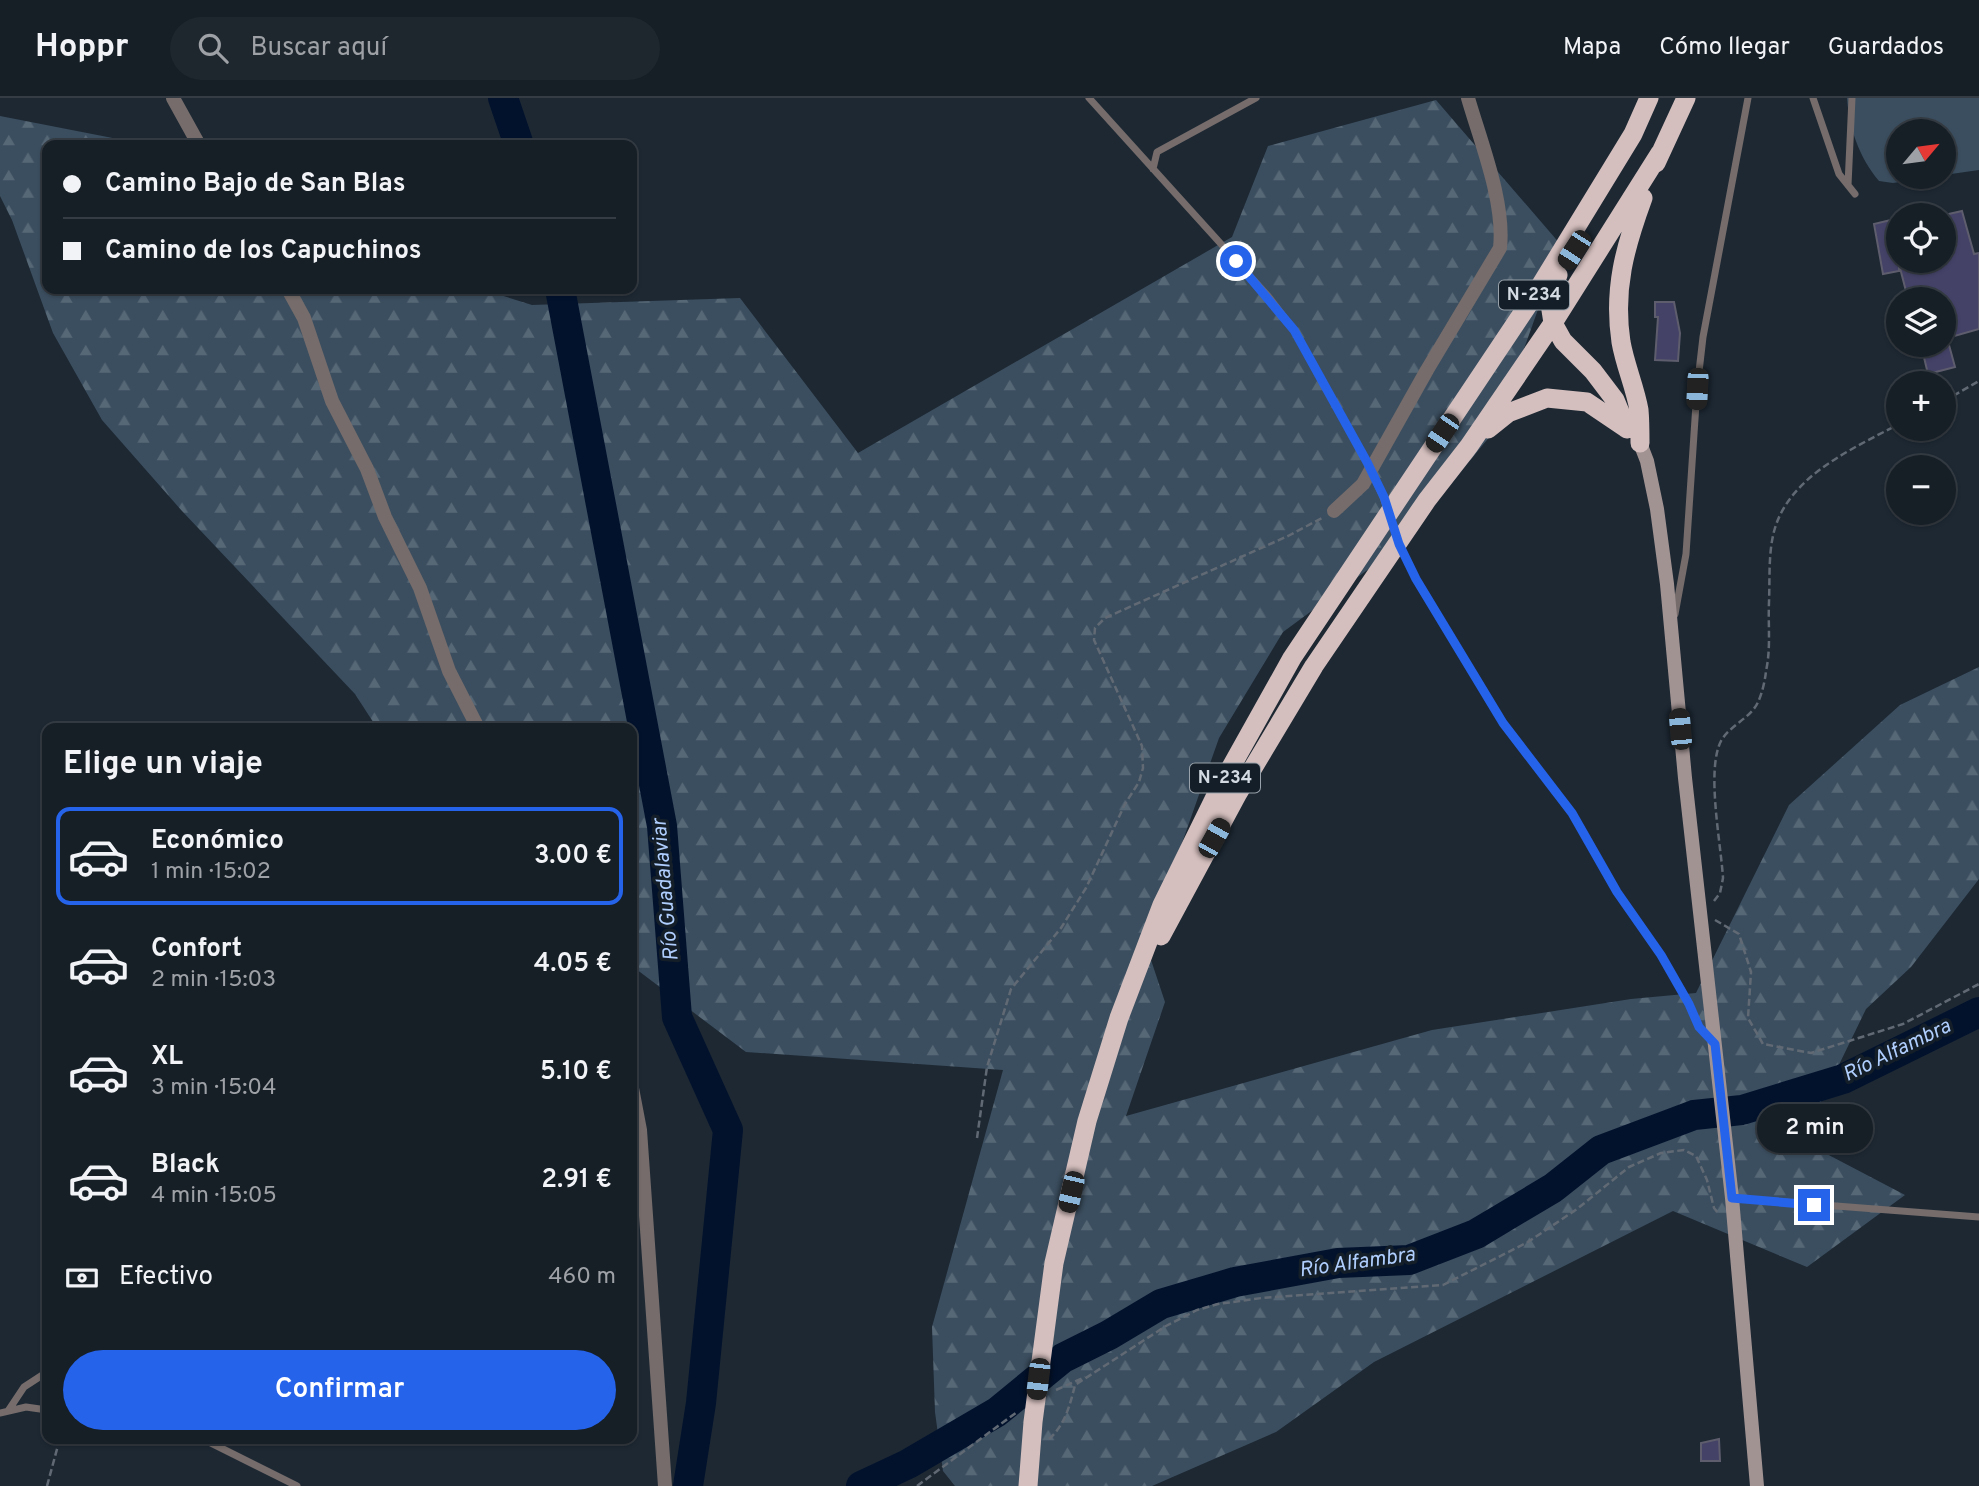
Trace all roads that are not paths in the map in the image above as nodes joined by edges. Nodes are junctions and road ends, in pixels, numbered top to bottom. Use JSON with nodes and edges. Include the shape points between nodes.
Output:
{"nodes":[{"id":1,"x":173,"y":98,"type":"edge"},
{"id":2,"x":1089,"y":98,"type":"edge"},
{"id":3,"x":1256,"y":98,"type":"edge"},
{"id":4,"x":1468,"y":98,"type":"edge"},
{"id":5,"x":1649,"y":98,"type":"edge"},
{"id":6,"x":1656,"y":98,"type":"edge"},
{"id":7,"x":1686,"y":98,"type":"edge"},
{"id":8,"x":1748,"y":98,"type":"edge"},
{"id":9,"x":1812,"y":98,"type":"edge"},
{"id":10,"x":1852,"y":98,"type":"edge"},
{"id":11,"x":195,"y":140,"type":"edge"},
{"id":12,"x":1660,"y":153,"type":"junction"},
{"id":13,"x":1153,"y":169,"type":"junction"},
{"id":14,"x":1848,"y":186,"type":"junction"},
{"id":15,"x":1854,"y":194,"type":"dead end"},
{"id":16,"x":291,"y":294,"type":"edge"},
{"id":17,"x":1553,"y":323,"type":"junction"},
{"id":18,"x":1634,"y":436,"type":"junction"},
{"id":19,"x":1469,"y":446,"type":"junction"},
{"id":20,"x":1371,"y":470,"type":"junction"},
{"id":21,"x":1334,"y":511,"type":"road end"},
{"id":22,"x":1671,"y":631,"type":"junction"},
{"id":23,"x":475,"y":723,"type":"edge"},
{"id":24,"x":1119,"y":1018,"type":"junction"},
{"id":25,"x":1715,"y":1044,"type":"junction"},
{"id":26,"x":637,"y":1114,"type":"edge"},
{"id":27,"x":1732,"y":1198,"type":"junction"},
{"id":28,"x":1979,"y":1217,"type":"edge"},
{"id":29,"x":42,"y":1375,"type":"edge"},
{"id":30,"x":42,"y":1409,"type":"edge"},
{"id":31,"x":4,"y":1412,"type":"edge"},
{"id":32,"x":213,"y":1444,"type":"edge"},
{"id":33,"x":296,"y":1486,"type":"edge"},
{"id":34,"x":665,"y":1486,"type":"edge"},
{"id":35,"x":1028,"y":1486,"type":"edge"},
{"id":36,"x":1757,"y":1486,"type":"edge"}],
"edges":[{"from":1,"to":11,"type":"street"},
{"from":2,"to":13,"type":"lane"},
{"from":3,"to":13,"type":"lane","via":[[1157,152]]},
{"from":4,"to":20,"type":"street","via":[[1492,183],[1502,231],[1500,248]]},
{"from":5,"to":24,"type":"highway","number":"N-234","via":[[1633,134],[1534,296],[1292,658],[1221,785],[1162,905]]},
{"from":6,"to":17,"type":"highway","via":[[1604,204],[1559,274],[1549,297]]},
{"from":7,"to":12,"type":"highway","number":"N-234"},
{"from":8,"to":22,"type":"lane","via":[[1703,337],[1686,554]]},
{"from":9,"to":14,"type":"lane","via":[[1830,154]]},
{"from":10,"to":14,"type":"lane"},
{"from":12,"to":17,"type":"highway","number":"N-234"},
{"from":12,"to":18,"type":"highway","via":[[1620,275],[1620,331],[1639,411]]},
{"from":13,"to":20,"type":"lane","via":[[1294,330]]},
{"from":14,"to":15,"type":"lane"},
{"from":16,"to":23,"type":"street","via":[[304,318],[332,401],[420,587],[449,671]]},
{"from":17,"to":18,"type":"highway","via":[[1615,400]]},
{"from":17,"to":19,"type":"highway","number":"N-234"},
{"from":18,"to":19,"type":"highway","via":[[1587,402],[1547,398],[1508,413]]},
{"from":18,"to":22,"type":"main road","via":[[1647,461],[1657,509]]},
{"from":19,"to":24,"type":"highway","number":"N-234","via":[[1314,666],[1238,793]]},
{"from":20,"to":21,"type":"street"},
{"from":20,"to":25,"type":"lane","via":[[1416,579],[1503,723],[1572,813],[1617,892],[1661,955],[1699,1027]]},
{"from":22,"to":25,"type":"main road"},
{"from":24,"to":35,"type":"highway","number":"N-234","via":[[1087,1121],[1055,1263],[1028,1424]]},
{"from":25,"to":27,"type":"main road"},
{"from":26,"to":34,"type":"street"},
{"from":27,"to":28,"type":"lane"},
{"from":27,"to":36,"type":"main road"},
{"from":29,"to":31,"type":"lane"},
{"from":30,"to":31,"type":"lane"},
{"from":32,"to":33,"type":"lane"}]}
